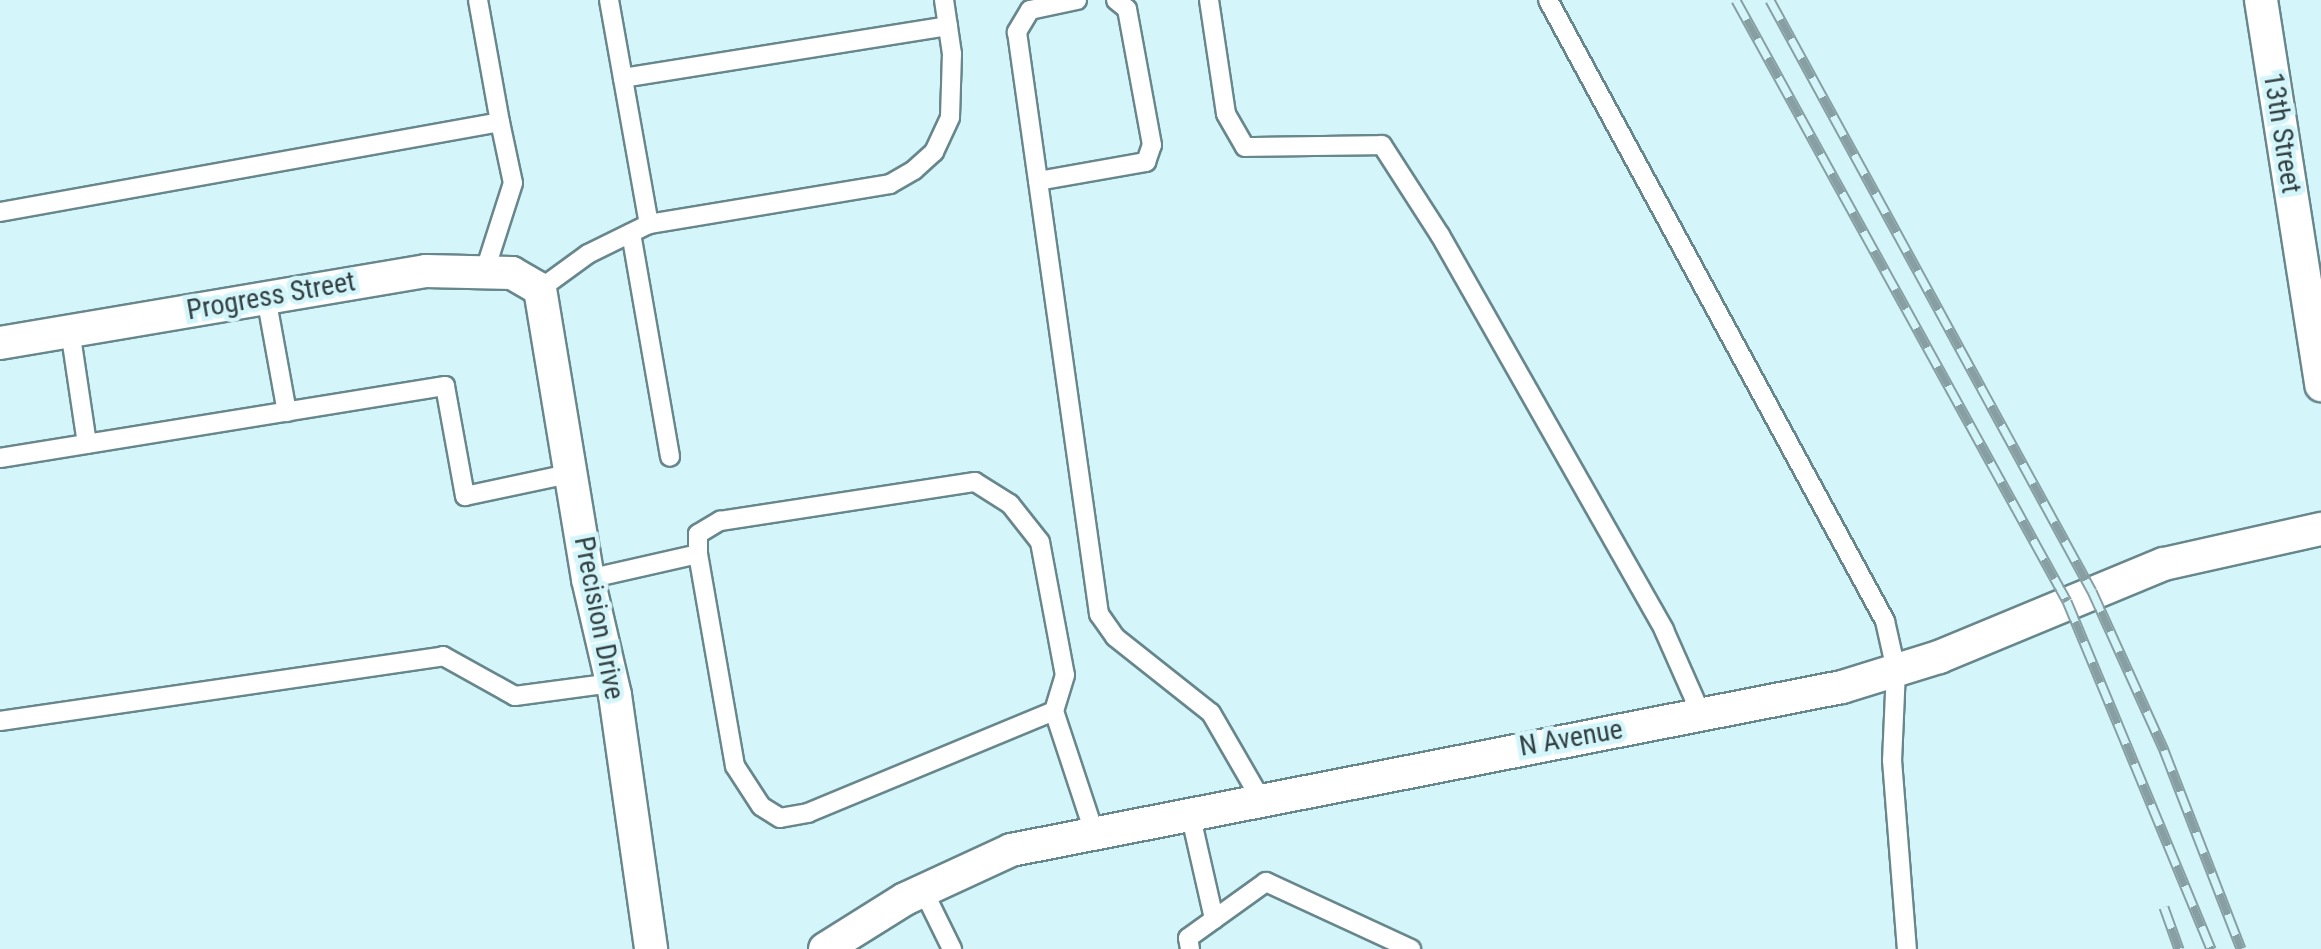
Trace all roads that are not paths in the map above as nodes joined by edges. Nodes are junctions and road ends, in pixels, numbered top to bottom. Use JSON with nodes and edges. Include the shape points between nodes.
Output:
{"nodes":[{"id":1,"x":478,"y":0,"type":"edge"},
{"id":2,"x":609,"y":0,"type":"edge"},
{"id":3,"x":944,"y":0,"type":"edge"},
{"id":4,"x":1077,"y":0,"type":"edge"},
{"id":5,"x":1116,"y":0,"type":"edge"},
{"id":6,"x":1210,"y":0,"type":"edge"},
{"id":7,"x":1548,"y":0,"type":"edge"},
{"id":8,"x":2261,"y":0,"type":"edge"},
{"id":9,"x":948,"y":26,"type":"junction"},
{"id":10,"x":623,"y":78,"type":"junction"},
{"id":11,"x":500,"y":122,"type":"junction"},
{"id":12,"x":1038,"y":181,"type":"junction"},
{"id":13,"x":0,"y":212,"type":"edge"},
{"id":14,"x":640,"y":228,"type":"junction"},
{"id":15,"x":485,"y":270,"type":"junction"},
{"id":16,"x":540,"y":289,"type":"junction"},
{"id":17,"x":266,"y":297,"type":"junction"},
{"id":18,"x":70,"y":330,"type":"junction"},
{"id":19,"x":0,"y":343,"type":"edge"},
{"id":20,"x":2321,"y":385,"type":"edge"},
{"id":21,"x":287,"y":412,"type":"junction"},
{"id":22,"x":87,"y":444,"type":"junction"},
{"id":23,"x":0,"y":458,"type":"edge"},
{"id":24,"x":670,"y":458,"type":"dead end"},
{"id":25,"x":573,"y":473,"type":"junction"},
{"id":26,"x":2321,"y":529,"type":"edge"},
{"id":27,"x":698,"y":554,"type":"junction"},
{"id":28,"x":588,"y":579,"type":"junction"},
{"id":29,"x":1896,"y":670,"type":"junction"},
{"id":30,"x":613,"y":683,"type":"junction"},
{"id":31,"x":1054,"y":711,"type":"junction"},
{"id":32,"x":1702,"y":716,"type":"junction"},
{"id":33,"x":0,"y":721,"type":"edge"},
{"id":34,"x":1260,"y":798,"type":"junction"},
{"id":35,"x":1190,"y":813,"type":"junction"},
{"id":36,"x":1094,"y":832,"type":"junction"},
{"id":37,"x":923,"y":890,"type":"junction"},
{"id":38,"x":1214,"y":919,"type":"junction"},
{"id":39,"x":651,"y":949,"type":"edge"},
{"id":40,"x":825,"y":949,"type":"edge"},
{"id":41,"x":952,"y":949,"type":"edge"},
{"id":42,"x":1190,"y":949,"type":"edge"},
{"id":43,"x":1411,"y":949,"type":"edge"},
{"id":44,"x":1907,"y":949,"type":"edge"}],
"edges":[{"from":1,"to":11,"type":"lane"},
{"from":2,"to":10,"type":"lane"},
{"from":3,"to":9,"type":"lane"},
{"from":4,"to":12,"type":"lane","via":[[1030,10],[1016,32]]},
{"from":5,"to":12,"type":"lane","via":[[1127,9],[1152,145],[1146,162]]},
{"from":6,"to":32,"type":"lane","via":[[1226,114],[1245,147],[1382,145],[1664,630]]},
{"from":7,"to":29,"type":"lane","via":[[1885,621]]},
{"from":8,"to":20,"type":"street","name":"13th Street"},
{"from":9,"to":10,"type":"lane"},
{"from":9,"to":14,"type":"lane","via":[[950,117],[934,152],[914,170],[890,184]]},
{"from":10,"to":14,"type":"lane"},
{"from":11,"to":13,"type":"lane"},
{"from":11,"to":15,"type":"lane","via":[[513,184]]},
{"from":12,"to":34,"type":"lane","via":[[1099,614],[1115,637],[1211,713]]},
{"from":14,"to":16,"type":"lane"},
{"from":14,"to":24,"type":"lane"},
{"from":15,"to":16,"type":"street","name":"Progress Street","via":[[512,272]]},
{"from":15,"to":17,"type":"street","name":"Progress Street","via":[[426,271]]},
{"from":16,"to":25,"type":"street","name":"Precision Drive"},
{"from":17,"to":18,"type":"street","name":"Progress Street"},
{"from":17,"to":21,"type":"lane"},
{"from":18,"to":19,"type":"street","name":"Progress Street"},
{"from":18,"to":22,"type":"lane"},
{"from":21,"to":22,"type":"lane"},
{"from":21,"to":25,"type":"lane","via":[[445,386],[465,496]]},
{"from":22,"to":23,"type":"lane"},
{"from":25,"to":28,"type":"street","name":"Precision Drive"},
{"from":26,"to":29,"type":"street","name":"N Avenue","via":[[2164,564]]},
{"from":27,"to":28,"type":"lane"},
{"from":27,"to":31,"type":"lane","via":[[698,534],[720,521],[975,482],[1010,504],[1040,542],[1065,675]]},
{"from":27,"to":31,"type":"lane","via":[[735,766],[742,785],[780,818],[808,813]]},
{"from":28,"to":30,"type":"street","name":"Precision Drive"},
{"from":29,"to":32,"type":"street","name":"N Avenue"},
{"from":29,"to":44,"type":"lane","via":[[1892,760]]},
{"from":30,"to":33,"type":"lane","via":[[514,696],[444,656]]},
{"from":30,"to":39,"type":"street","name":"Precision Drive"},
{"from":31,"to":36,"type":"lane"},
{"from":32,"to":34,"type":"street","name":"N Avenue"},
{"from":34,"to":35,"type":"street","name":"N Avenue"},
{"from":35,"to":36,"type":"street","name":"N Avenue"},
{"from":35,"to":38,"type":"lane"},
{"from":36,"to":37,"type":"street","name":"N Avenue","via":[[1011,850]]},
{"from":37,"to":40,"type":"street","name":"N Avenue"},
{"from":37,"to":41,"type":"lane"},
{"from":38,"to":42,"type":"lane","via":[[1188,938]]},
{"from":38,"to":43,"type":"lane","via":[[1266,882]]}]}
